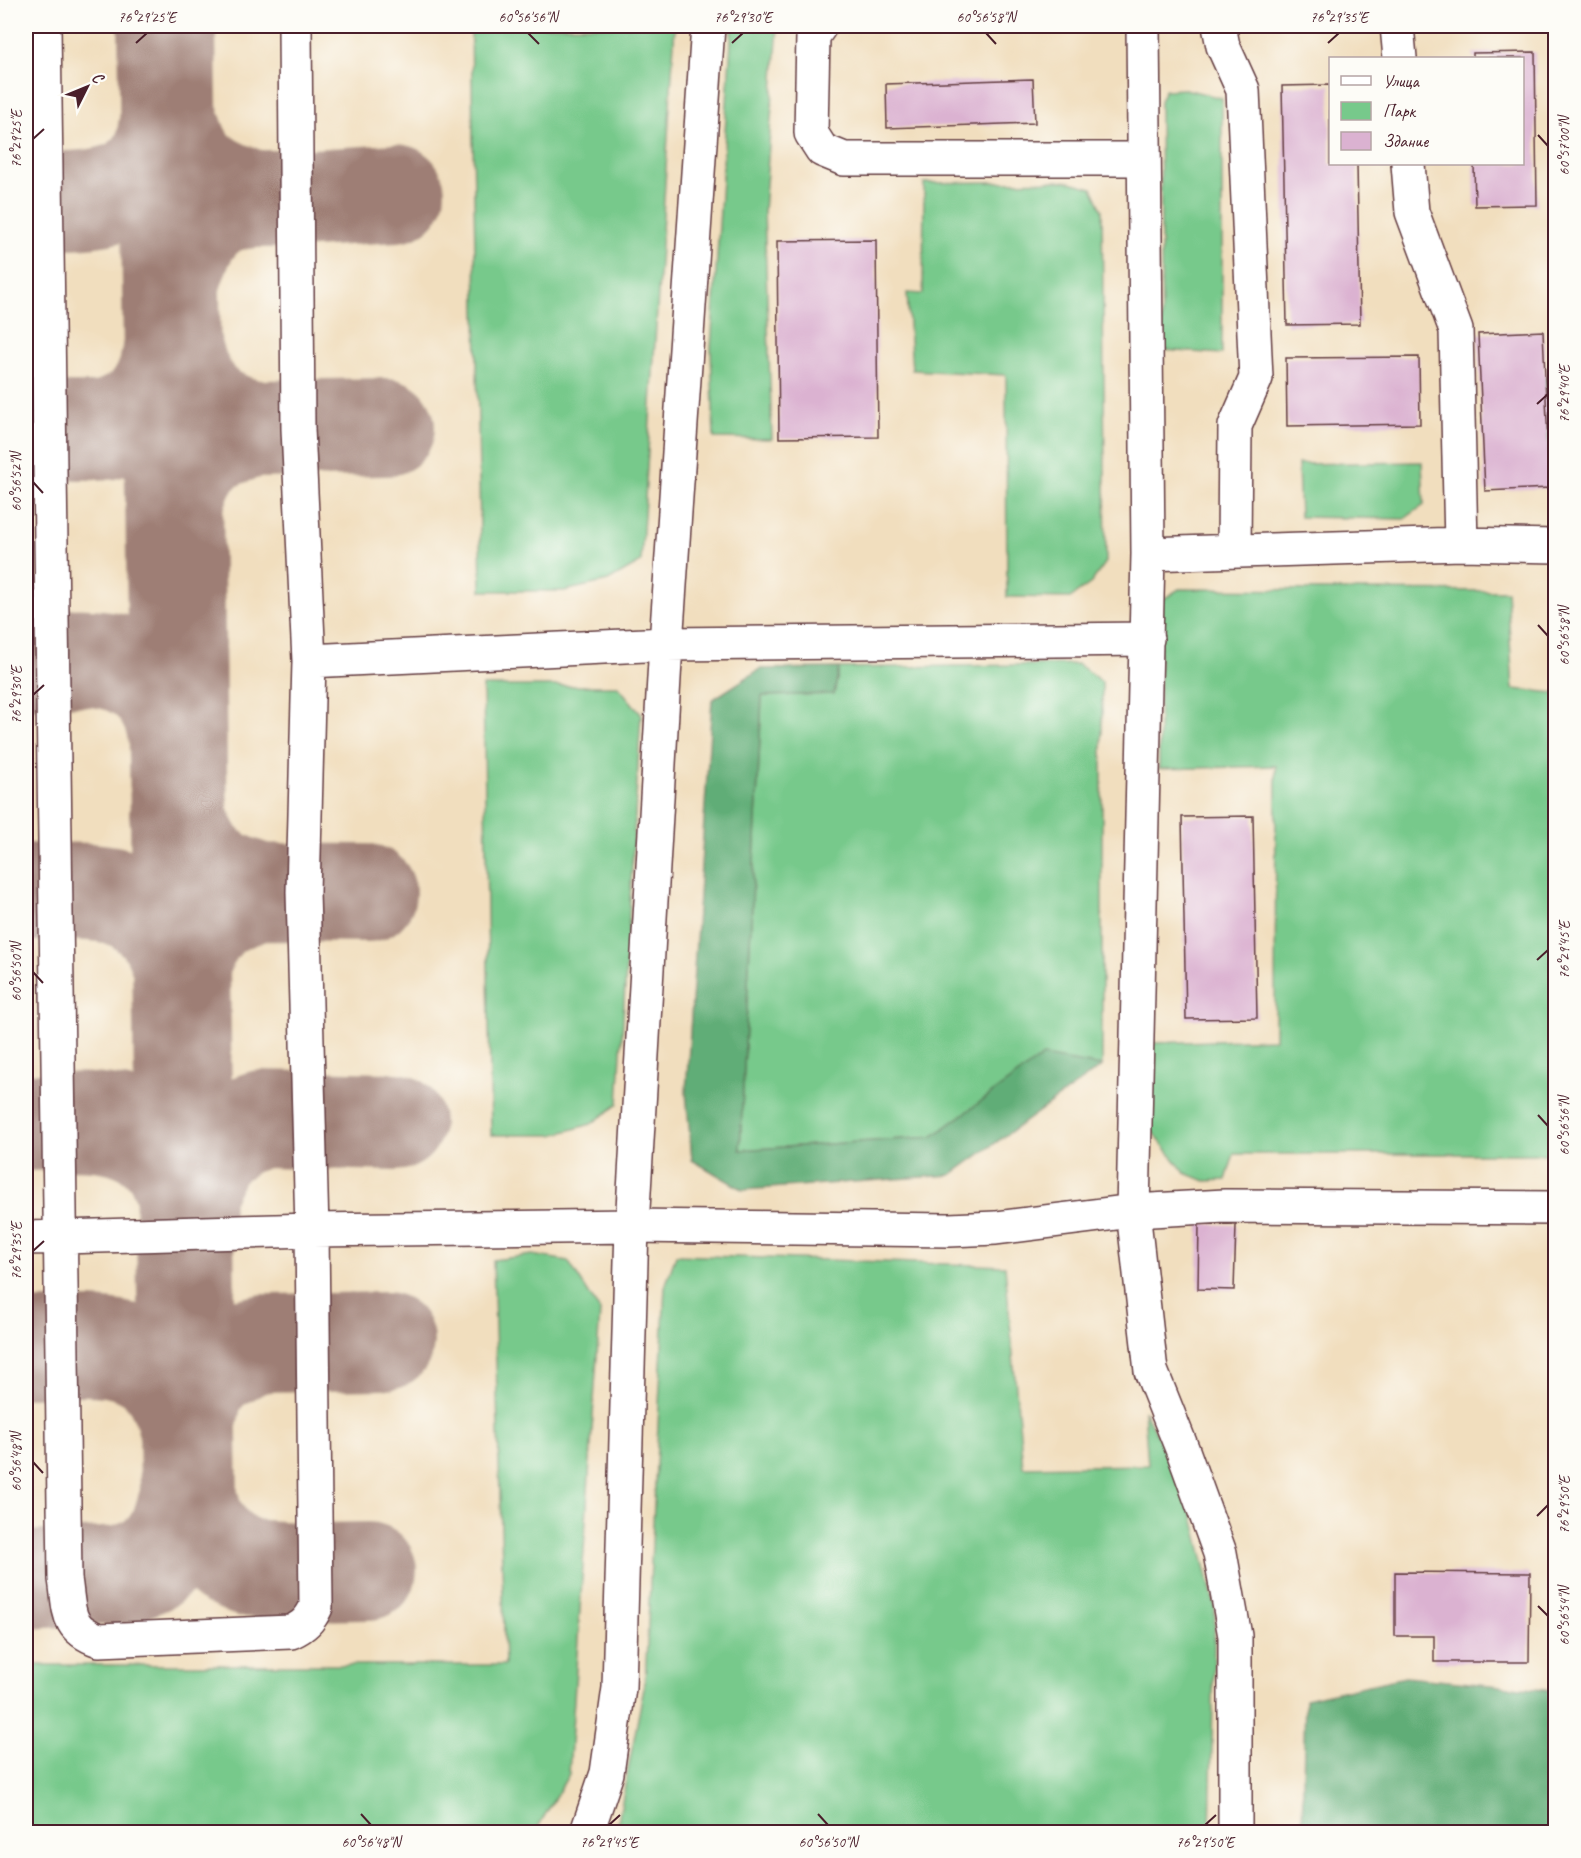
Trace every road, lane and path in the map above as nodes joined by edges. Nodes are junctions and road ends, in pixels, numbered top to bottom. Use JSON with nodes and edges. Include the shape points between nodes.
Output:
{"nodes":[{"id":1,"x":44,"y":26,"type":"edge"},
{"id":2,"x":296,"y":26,"type":"edge"},
{"id":3,"x":708,"y":26,"type":"edge"},
{"id":4,"x":820,"y":26,"type":"edge"},
{"id":5,"x":1143,"y":26,"type":"edge"},
{"id":6,"x":1219,"y":26,"type":"edge"},
{"id":7,"x":1397,"y":26,"type":"edge"},
{"id":8,"x":1400,"y":57,"type":"edge"},
{"id":9,"x":1144,"y":159,"type":"junction"},
{"id":10,"x":1408,"y":165,"type":"edge"},
{"id":11,"x":1461,"y":544,"type":"junction"},
{"id":12,"x":1556,"y":546,"type":"edge"},
{"id":13,"x":1234,"y":551,"type":"junction"},
{"id":14,"x":1148,"y":554,"type":"junction"},
{"id":15,"x":1147,"y":639,"type":"junction"},
{"id":16,"x":666,"y":644,"type":"junction"},
{"id":17,"x":309,"y":661,"type":"junction"},
{"id":18,"x":1556,"y":1208,"type":"edge"},
{"id":19,"x":1133,"y":1211,"type":"junction"},
{"id":20,"x":632,"y":1226,"type":"junction"},
{"id":21,"x":312,"y":1230,"type":"junction"},
{"id":22,"x":61,"y":1236,"type":"junction"},
{"id":23,"x":26,"y":1238,"type":"edge"},
{"id":24,"x":588,"y":1833,"type":"edge"},
{"id":25,"x":1235,"y":1833,"type":"edge"}],
"edges":[{"from":1,"to":22,"type":"street"},
{"from":2,"to":17,"type":"street","via":[[298,429]]},
{"from":3,"to":16,"type":"street"},
{"from":4,"to":9,"type":"street","via":[[813,36],[811,133],[822,150],[844,159]]},
{"from":5,"to":9,"type":"street"},
{"from":6,"to":13,"type":"street","via":[[1243,90],[1256,378],[1235,426]]},
{"from":7,"to":8,"type":"street"},
{"from":9,"to":14,"type":"street"},
{"from":10,"to":11,"type":"street","via":[[1412,212],[1456,330]]},
{"from":11,"to":12,"type":"street"},
{"from":11,"to":13,"type":"street"},
{"from":13,"to":14,"type":"street"},
{"from":14,"to":15,"type":"street"},
{"from":15,"to":16,"type":"street"},
{"from":15,"to":19,"type":"street"},
{"from":16,"to":17,"type":"street"},
{"from":16,"to":20,"type":"street"},
{"from":17,"to":21,"type":"street","via":[[303,892]]},
{"from":18,"to":19,"type":"street","via":[[1225,1206]]},
{"from":19,"to":20,"type":"street","via":[[949,1230]]},
{"from":19,"to":25,"type":"street","via":[[1151,1371],[1220,1553],[1235,1636]]},
{"from":20,"to":21,"type":"street"},
{"from":20,"to":24,"type":"street","via":[[619,1688],[607,1773]]},
{"from":21,"to":22,"type":"street"},
{"from":21,"to":22,"type":"street","via":[[316,1607],[311,1619],[291,1632],[99,1640],[85,1635],[70,1617],[65,1580]]},
{"from":22,"to":23,"type":"street"}]}
